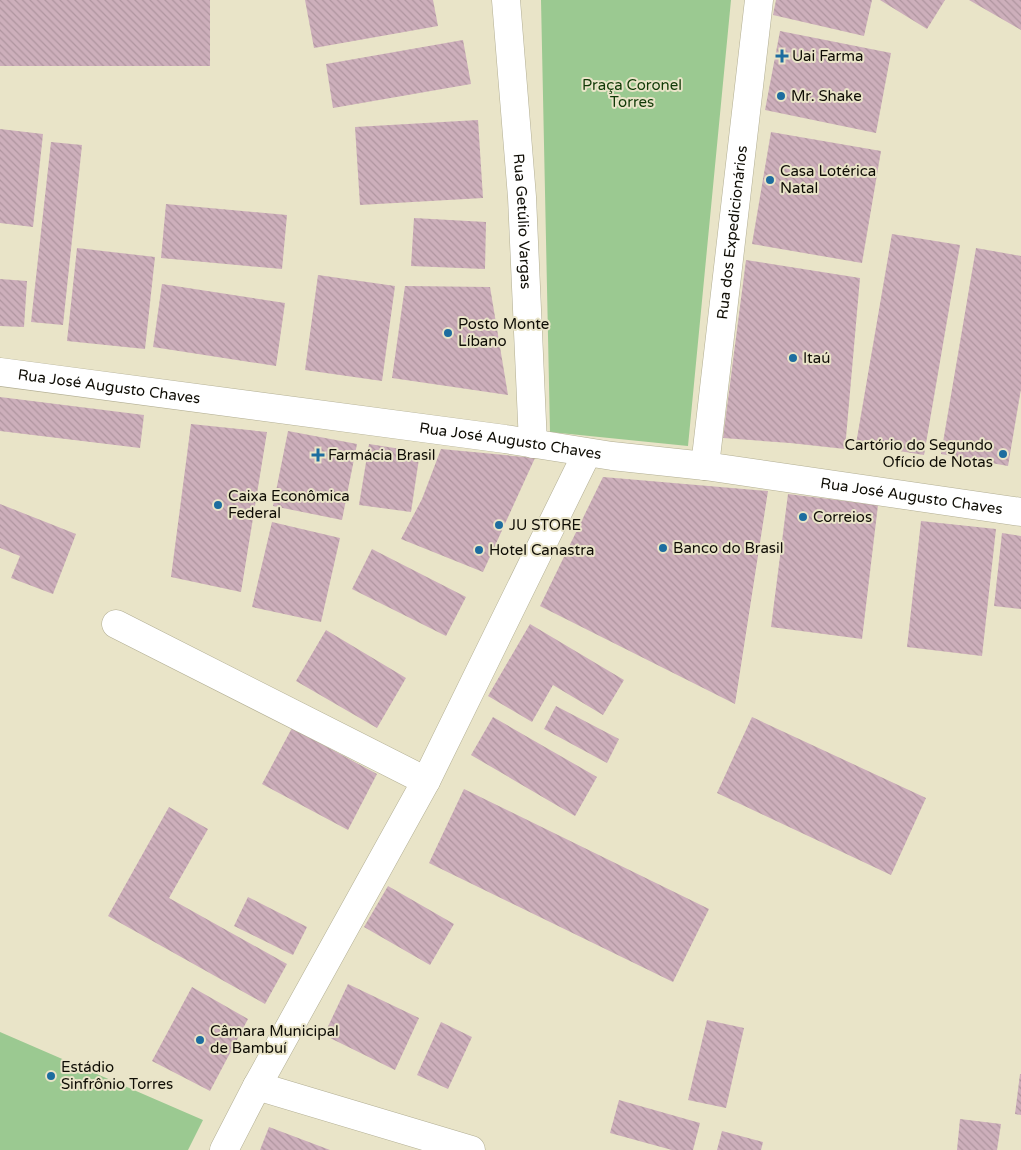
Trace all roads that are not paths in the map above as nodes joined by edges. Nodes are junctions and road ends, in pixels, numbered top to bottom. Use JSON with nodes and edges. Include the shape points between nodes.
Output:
{"nodes":[{"id":1,"x":506,"y":0,"type":"edge"},
{"id":2,"x":759,"y":0,"type":"edge"},
{"id":3,"x":0,"y":372,"type":"edge"},
{"id":4,"x":533,"y":444,"type":"junction"},
{"id":5,"x":587,"y":453,"type":"junction"},
{"id":6,"x":704,"y":466,"type":"junction"},
{"id":7,"x":1021,"y":512,"type":"edge"},
{"id":8,"x":116,"y":624,"type":"dead end"},
{"id":9,"x":426,"y":781,"type":"junction"},
{"id":10,"x":257,"y":1086,"type":"junction"},
{"id":11,"x":224,"y":1150,"type":"edge"},
{"id":12,"x":471,"y":1150,"type":"edge"}],
"edges":[{"from":1,"to":4,"type":"street","name":"Rua Getúlio Vargas","via":[[522,198]]},
{"from":2,"to":6,"type":"street","name":"Rua dos Expedicionários"},
{"from":3,"to":4,"type":"street","name":"Rua José Augusto Chaves"},
{"from":4,"to":5,"type":"street","name":"Rua José Augusto Chaves"},
{"from":5,"to":6,"type":"street","name":"Rua José Augusto Chaves"},
{"from":5,"to":9,"type":"street"},
{"from":6,"to":7,"type":"street","name":"Rua José Augusto Chaves"},
{"from":8,"to":9,"type":"street"},
{"from":9,"to":10,"type":"street"},
{"from":10,"to":11,"type":"street"},
{"from":10,"to":12,"type":"street"}]}
